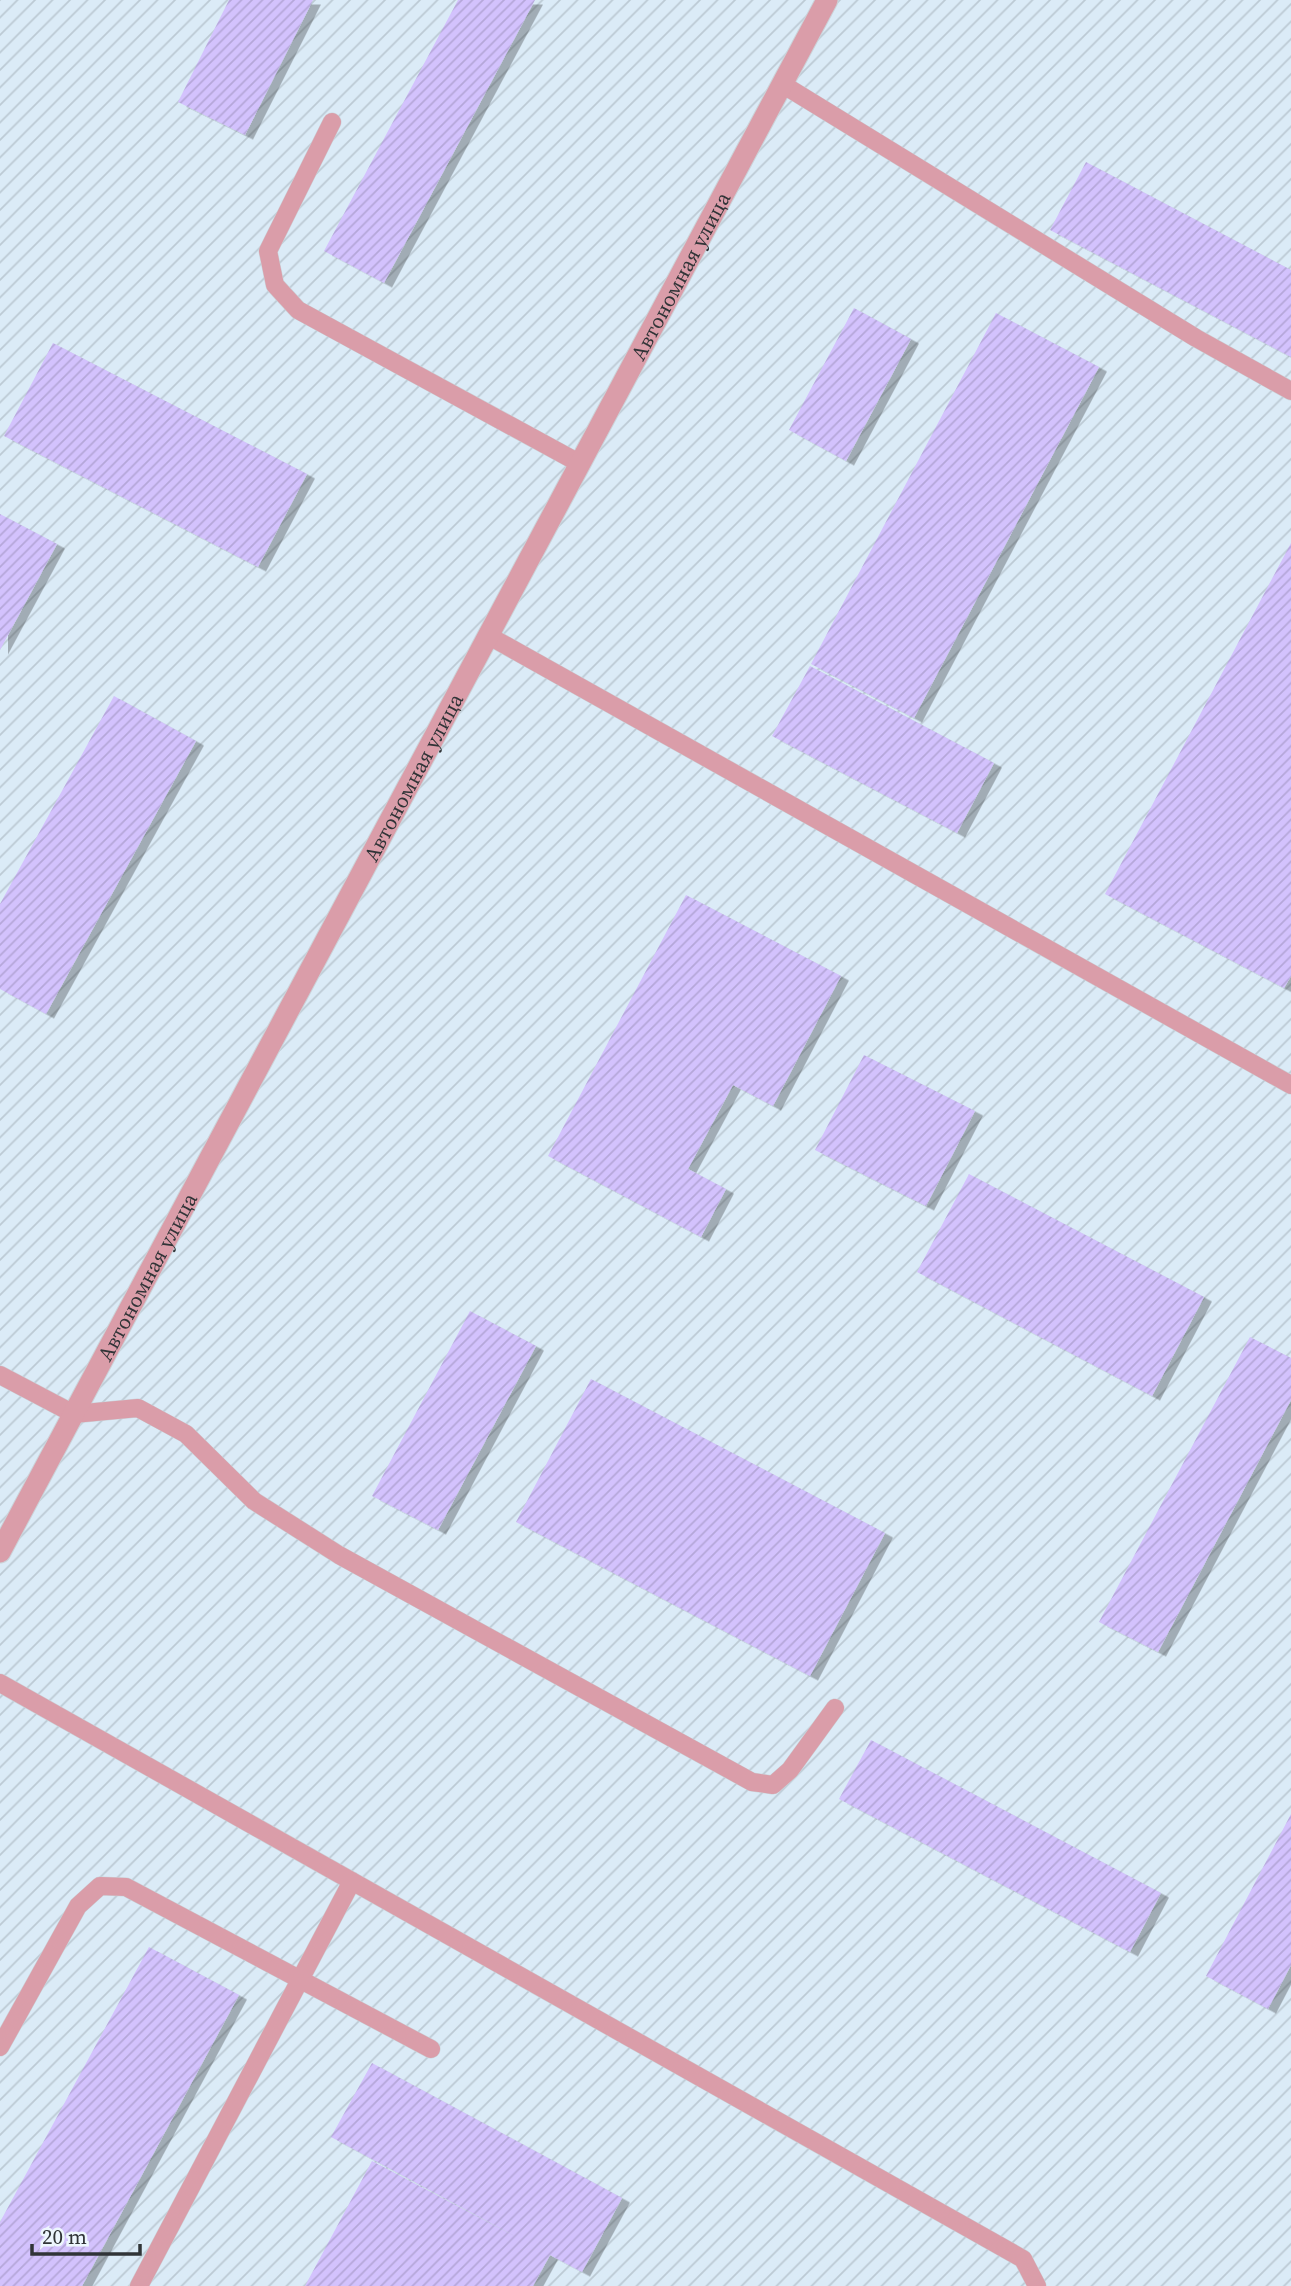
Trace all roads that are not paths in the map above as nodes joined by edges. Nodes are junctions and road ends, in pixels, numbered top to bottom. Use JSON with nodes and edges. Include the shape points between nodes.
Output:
{"nodes":[{"id":1,"x":827,"y":0,"type":"edge"},
{"id":2,"x":782,"y":84,"type":"junction"},
{"id":3,"x":332,"y":121,"type":"dead end"},
{"id":4,"x":1291,"y":391,"type":"edge"},
{"id":5,"x":579,"y":463,"type":"junction"},
{"id":6,"x":489,"y":636,"type":"junction"},
{"id":7,"x":1291,"y":1085,"type":"edge"},
{"id":8,"x":0,"y":1375,"type":"edge"},
{"id":9,"x":74,"y":1414,"type":"junction"},
{"id":10,"x":0,"y":1552,"type":"edge"},
{"id":11,"x":0,"y":1683,"type":"edge"},
{"id":12,"x":835,"y":1708,"type":"dead end"},
{"id":13,"x":352,"y":1881,"type":"junction"},
{"id":14,"x":299,"y":1980,"type":"junction"},
{"id":15,"x":0,"y":2047,"type":"edge"},
{"id":16,"x":431,"y":2049,"type":"dead end"},
{"id":17,"x":139,"y":2286,"type":"edge"},
{"id":18,"x":1037,"y":2286,"type":"edge"}],
"edges":[{"from":1,"to":2,"type":"street","name":"Автономная улица"},
{"from":2,"to":4,"type":"lane","via":[[1196,338]]},
{"from":2,"to":5,"type":"street","name":"Автономная улица"},
{"from":3,"to":5,"type":"lane","via":[[268,251],[275,285],[298,310]]},
{"from":5,"to":6,"type":"street","name":"Автономная улица"},
{"from":6,"to":7,"type":"lane"},
{"from":6,"to":9,"type":"street","name":"Автономная улица"},
{"from":8,"to":9,"type":"lane"},
{"from":9,"to":10,"type":"street","name":"Автономная улица"},
{"from":9,"to":12,"type":"lane","via":[[138,1408],[174,1427],[254,1501],[339,1555],[752,1782],[773,1785],[790,1770]]},
{"from":11,"to":13,"type":"lane"},
{"from":13,"to":14,"type":"lane"},
{"from":13,"to":18,"type":"lane","via":[[1023,2259]]},
{"from":14,"to":15,"type":"lane","via":[[127,1887],[100,1886],[78,1906]]},
{"from":14,"to":16,"type":"lane"},
{"from":14,"to":17,"type":"lane"}]}
